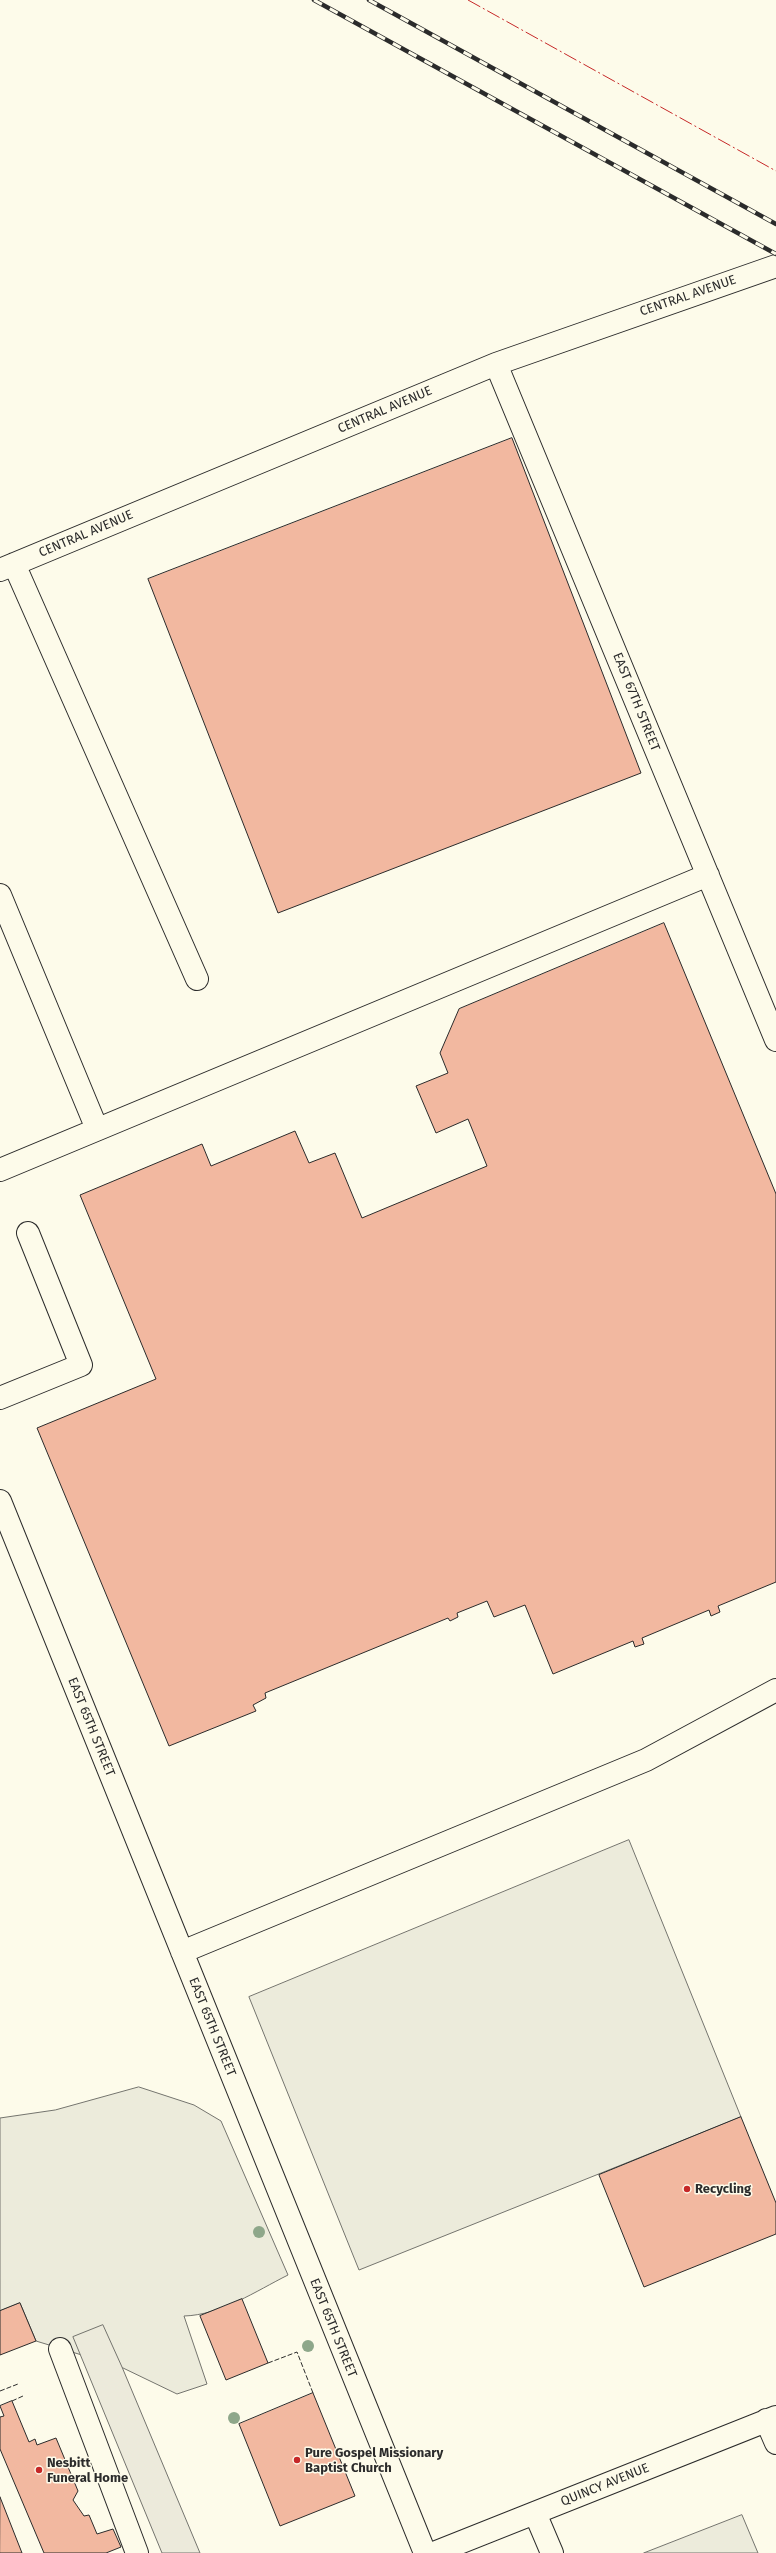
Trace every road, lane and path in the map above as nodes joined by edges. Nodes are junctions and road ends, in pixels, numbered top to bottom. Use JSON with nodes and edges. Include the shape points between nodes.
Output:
{"nodes":[{"id":1,"x":776,"y":266,"type":"edge"},
{"id":2,"x":496,"y":364,"type":"junction"},
{"id":3,"x":7,"y":567,"type":"edge"},
{"id":4,"x":708,"y":875,"type":"junction"},
{"id":5,"x":0,"y":895,"type":"edge"},
{"id":6,"x":197,"y":979,"type":"dead end"},
{"id":7,"x":776,"y":1040,"type":"edge"},
{"id":8,"x":98,"y":1129,"type":"junction"},
{"id":9,"x":0,"y":1170,"type":"edge"},
{"id":10,"x":28,"y":1233,"type":"dead end"},
{"id":11,"x":0,"y":1398,"type":"edge"},
{"id":12,"x":0,"y":1501,"type":"edge"},
{"id":13,"x":776,"y":1690,"type":"edge"},
{"id":14,"x":182,"y":1952,"type":"junction"},
{"id":15,"x":60,"y":2349,"type":"dead end"},
{"id":16,"x":771,"y":2418,"type":"edge"},
{"id":17,"x":776,"y":2443,"type":"edge"},
{"id":18,"x":535,"y":2513,"type":"junction"},
{"id":19,"x":137,"y":2553,"type":"edge"},
{"id":20,"x":424,"y":2553,"type":"edge"},
{"id":21,"x":434,"y":2553,"type":"edge"},
{"id":22,"x":552,"y":2553,"type":"edge"}],
"edges":[{"from":1,"to":2,"type":"street","name":"CENTRAL AVENUE"},
{"from":2,"to":3,"type":"street","name":"CENTRAL AVENUE"},
{"from":2,"to":4,"type":"street","name":"EAST 67TH STREET"},
{"from":3,"to":6,"type":"street"},
{"from":4,"to":7,"type":"street","name":"EAST 67TH STREET"},
{"from":4,"to":8,"type":"street"},
{"from":5,"to":8,"type":"street"},
{"from":8,"to":9,"type":"street"},
{"from":10,"to":11,"type":"street","via":[[81,1365]]},
{"from":12,"to":14,"type":"street","name":"EAST 65TH STREET"},
{"from":13,"to":14,"type":"street","via":[[646,1760]]},
{"from":14,"to":20,"type":"street","name":"EAST 65TH STREET"},
{"from":15,"to":19,"type":"street"},
{"from":16,"to":17,"type":"street"},
{"from":16,"to":18,"type":"street","name":"QUINCY AVENUE"},
{"from":18,"to":21,"type":"street","name":"QUINCY AVENUE"},
{"from":18,"to":22,"type":"street"}]}
